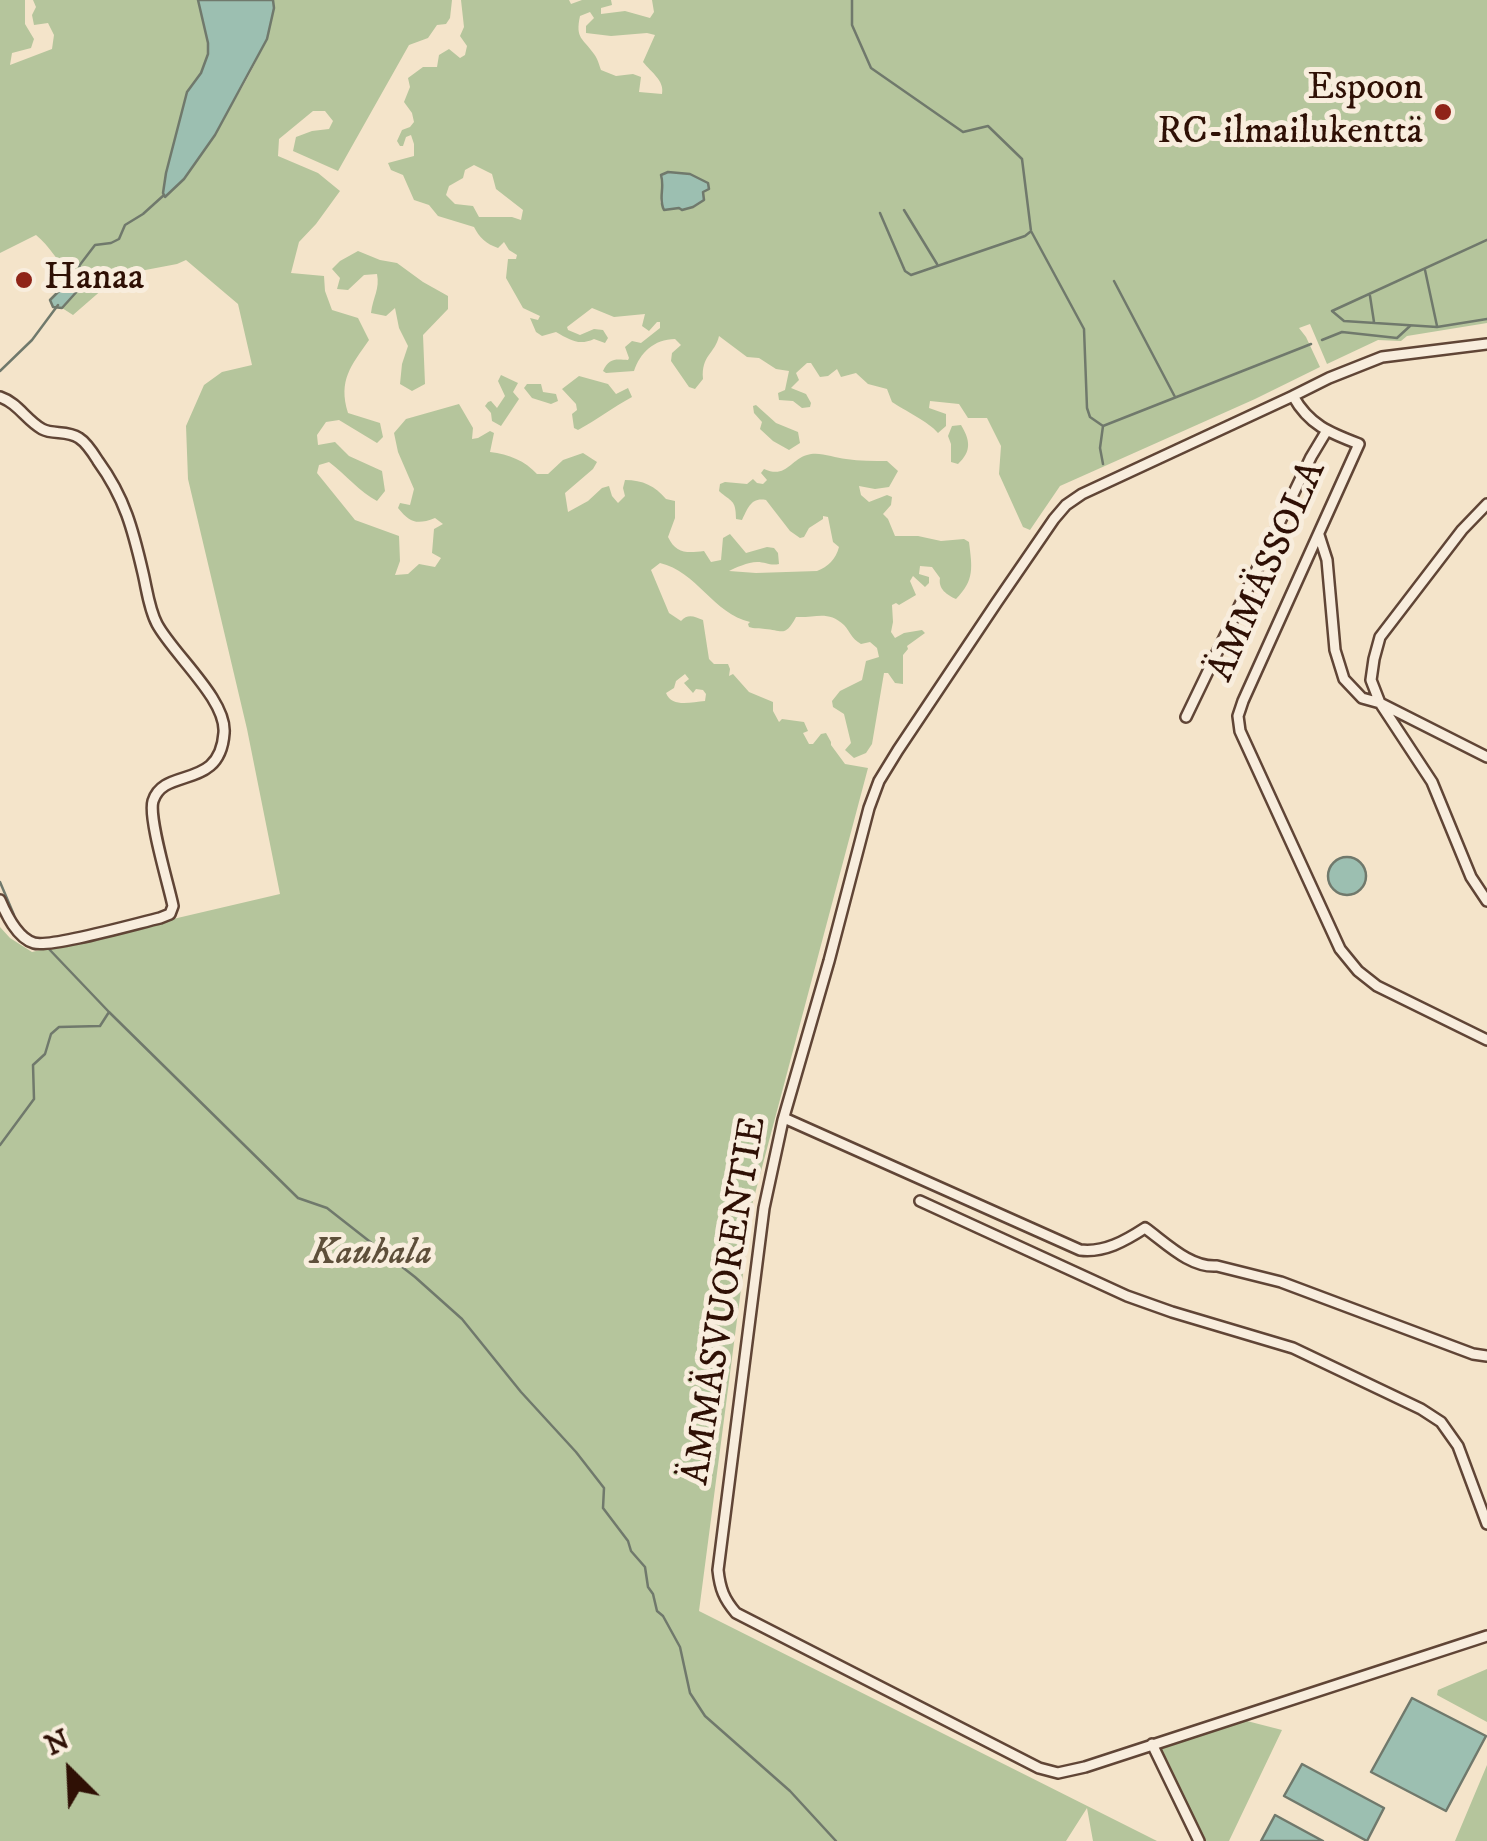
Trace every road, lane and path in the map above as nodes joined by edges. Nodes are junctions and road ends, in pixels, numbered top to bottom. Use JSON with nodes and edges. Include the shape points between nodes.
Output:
{"nodes":[{"id":1,"x":1487,"y":344,"type":"edge"},
{"id":2,"x":1293,"y":396,"type":"junction"},
{"id":3,"x":0,"y":397,"type":"edge"},
{"id":4,"x":1326,"y":432,"type":"junction"},
{"id":5,"x":1487,"y":504,"type":"edge"},
{"id":6,"x":1319,"y":536,"type":"junction"},
{"id":7,"x":1380,"y":703,"type":"junction"},
{"id":8,"x":1186,"y":717,"type":"dead end"},
{"id":9,"x":1487,"y":757,"type":"edge"},
{"id":10,"x":0,"y":900,"type":"edge"},
{"id":11,"x":1487,"y":901,"type":"edge"},
{"id":12,"x":1487,"y":1040,"type":"edge"},
{"id":13,"x":784,"y":1118,"type":"junction"},
{"id":14,"x":920,"y":1201,"type":"dead end"},
{"id":15,"x":1487,"y":1356,"type":"edge"},
{"id":16,"x":1487,"y":1524,"type":"edge"},
{"id":17,"x":1487,"y":1636,"type":"edge"},
{"id":18,"x":1152,"y":1744,"type":"junction"},
{"id":19,"x":1199,"y":1841,"type":"edge"}],
"edges":[{"from":1,"to":2,"type":"street","name":"ÄMMÄSVUORENTIE","via":[[1382,357]]},
{"from":2,"to":4,"type":"street"},
{"from":2,"to":13,"type":"street","name":"ÄMMÄSVUORENTIE","via":[[1082,494],[1054,520],[879,781]]},
{"from":3,"to":10,"type":"street","via":[[42,430],[79,438],[112,480],[132,527],[155,621],[220,712],[225,731],[213,766],[168,785],[153,801],[170,914],[38,944],[24,938]]},
{"from":4,"to":6,"type":"street","name":"ÄMMÄSSOLA","via":[[1360,444]]},
{"from":4,"to":8,"type":"street"},
{"from":5,"to":7,"type":"street","via":[[1380,637],[1371,680]]},
{"from":6,"to":7,"type":"street","via":[[1344,680],[1362,698]]},
{"from":6,"to":12,"type":"street","name":"ÄMMÄSSOLA","via":[[1243,701],[1240,731],[1340,949],[1377,986]]},
{"from":7,"to":9,"type":"street"},
{"from":7,"to":11,"type":"street","via":[[1432,782],[1470,877]]},
{"from":13,"to":15,"type":"street","via":[[1080,1250],[1103,1249],[1145,1228],[1196,1264],[1281,1282]]},
{"from":13,"to":18,"type":"street","name":"ÄMMÄSVUORENTIE","via":[[764,1208],[718,1570],[726,1601],[736,1613],[1039,1768],[1058,1774]]},
{"from":14,"to":16,"type":"street","via":[[1126,1296],[1293,1348],[1421,1409],[1458,1446]]},
{"from":17,"to":18,"type":"street","name":"ÄMMÄSVUORENTIE"},
{"from":18,"to":19,"type":"street"}]}
